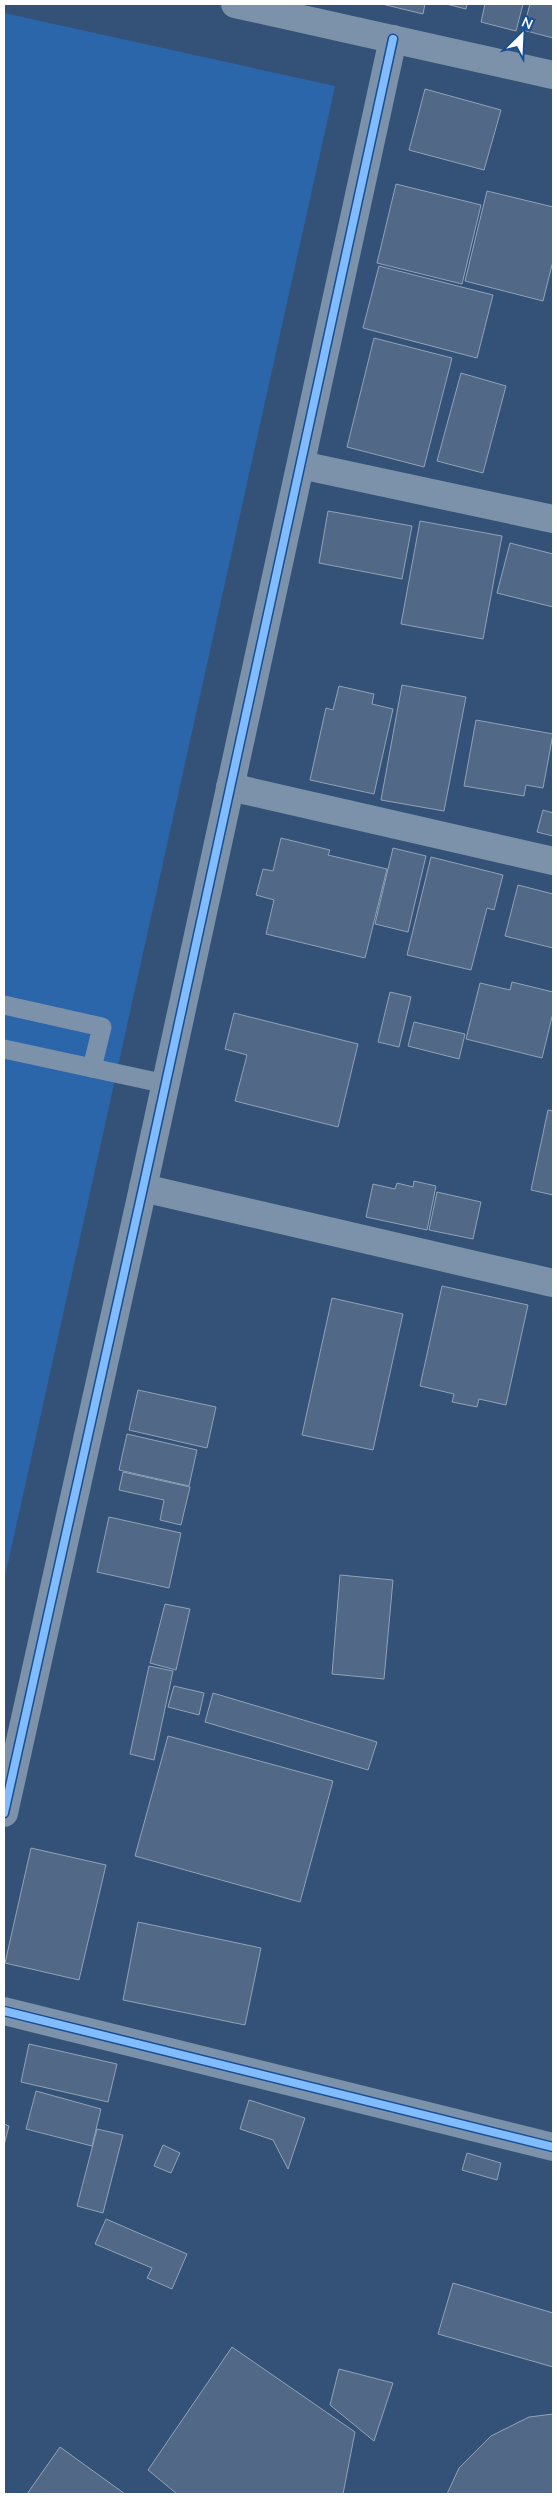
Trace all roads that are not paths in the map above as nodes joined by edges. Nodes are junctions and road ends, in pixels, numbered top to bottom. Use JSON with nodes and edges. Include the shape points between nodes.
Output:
{"nodes":[{"id":1,"x":234,"y":4,"type":"edge"},
{"id":2,"x":393,"y":39,"type":"junction"},
{"id":3,"x":553,"y":75,"type":"edge"},
{"id":4,"x":301,"y":465,"type":"junction"},
{"id":5,"x":553,"y":518,"type":"edge"},
{"id":6,"x":230,"y":787,"type":"junction"},
{"id":7,"x":553,"y":861,"type":"edge"},
{"id":8,"x":4,"y":1005,"type":"edge"},
{"id":9,"x":4,"y":1049,"type":"edge"},
{"id":10,"x":92,"y":1068,"type":"junction"},
{"id":11,"x":166,"y":1084,"type":"junction"},
{"id":12,"x":143,"y":1188,"type":"junction"},
{"id":13,"x":553,"y":1283,"type":"edge"},
{"id":14,"x":4,"y":1813,"type":"edge"},
{"id":15,"x":4,"y":2011,"type":"edge"},
{"id":16,"x":553,"y":2147,"type":"edge"}],
"edges":[{"from":1,"to":2,"type":"street"},
{"from":2,"to":3,"type":"street"},
{"from":2,"to":4,"type":"street"},
{"from":4,"to":5,"type":"street"},
{"from":4,"to":6,"type":"street"},
{"from":6,"to":7,"type":"street"},
{"from":6,"to":11,"type":"street"},
{"from":8,"to":10,"type":"lane","via":[[102,1027]]},
{"from":9,"to":10,"type":"lane"},
{"from":10,"to":11,"type":"lane"},
{"from":11,"to":12,"type":"street"},
{"from":12,"to":13,"type":"street"},
{"from":12,"to":14,"type":"street"},
{"from":15,"to":16,"type":"street"}]}
